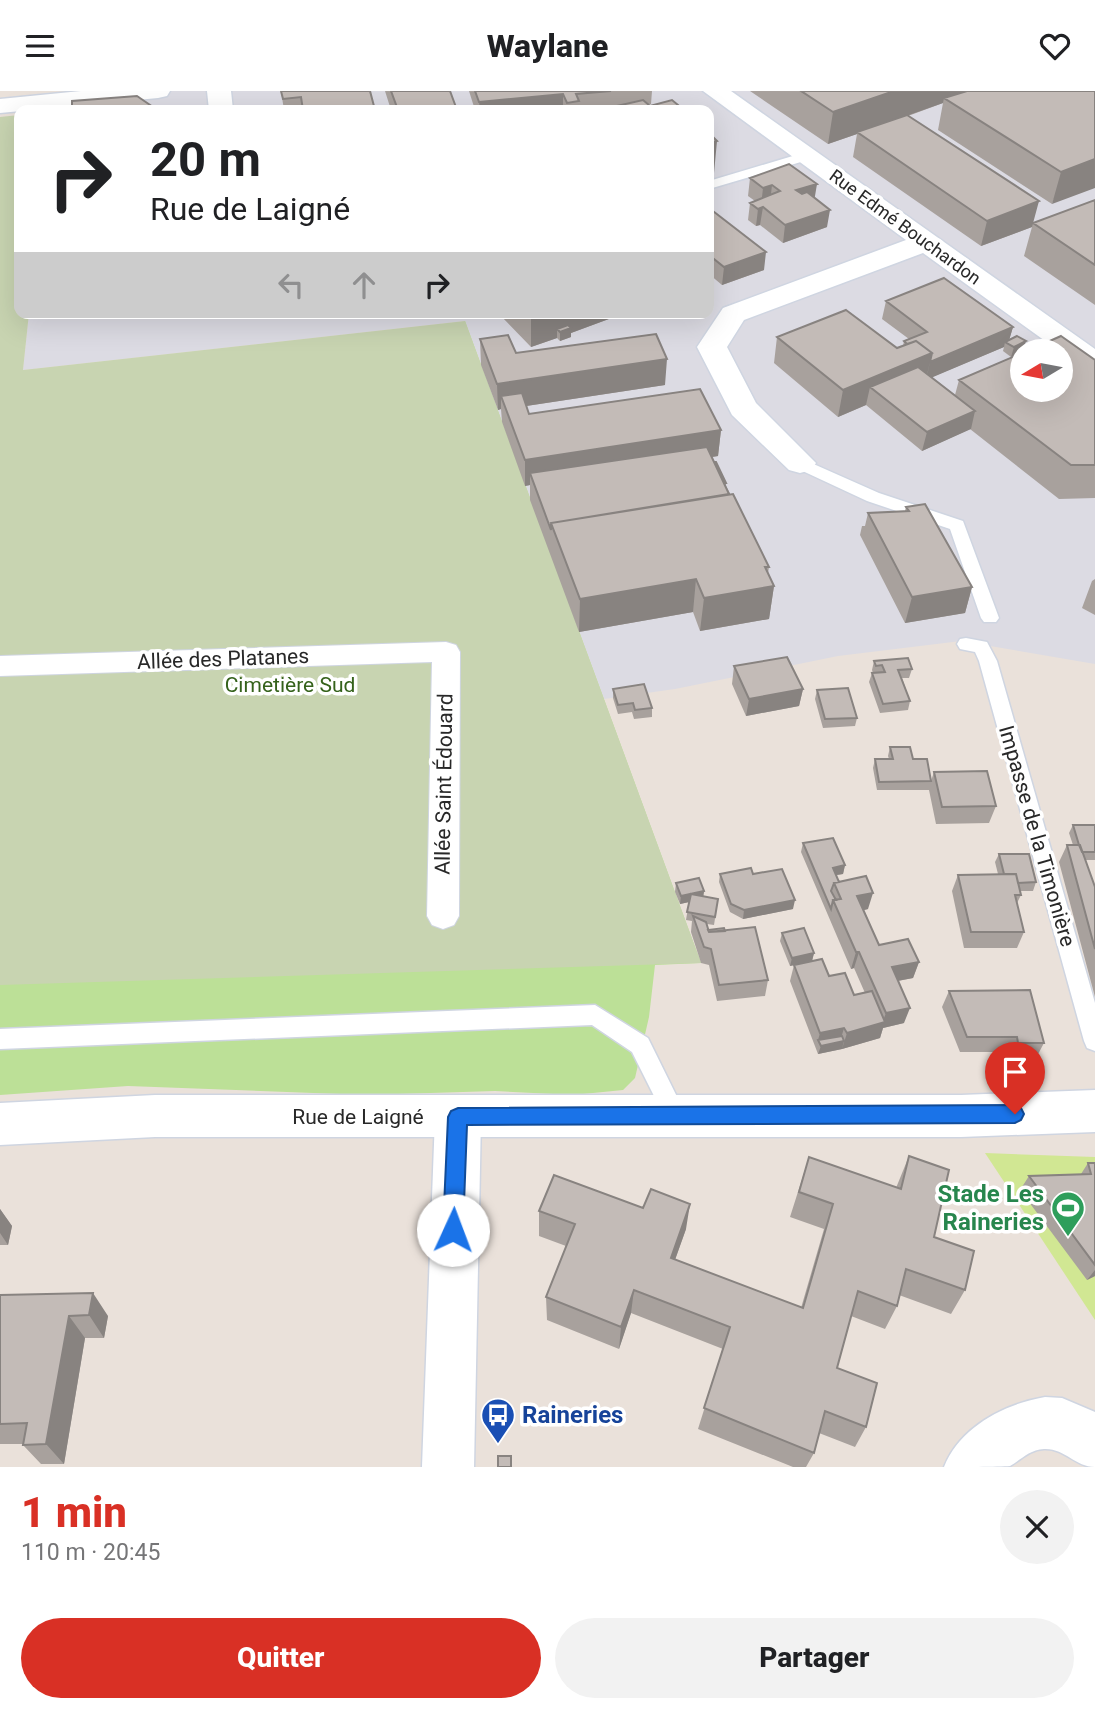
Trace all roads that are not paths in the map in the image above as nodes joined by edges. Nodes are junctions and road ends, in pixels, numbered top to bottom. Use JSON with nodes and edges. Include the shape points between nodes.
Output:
{"nodes":[{"id":1,"x":158,"y":91,"type":"edge"},
{"id":2,"x":715,"y":91,"type":"edge"},
{"id":3,"x":0,"y":106,"type":"edge"},
{"id":4,"x":806,"y":156,"type":"junction"},
{"id":5,"x":714,"y":183,"type":"edge"},
{"id":6,"x":926,"y":242,"type":"junction"},
{"id":7,"x":1095,"y":363,"type":"edge"},
{"id":8,"x":800,"y":463,"type":"joint"},
{"id":9,"x":990,"y":618,"type":"dead end"},
{"id":10,"x":966,"y":645,"type":"dead end"},
{"id":11,"x":446,"y":652,"type":"joint"},
{"id":12,"x":0,"y":666,"type":"edge"},
{"id":13,"x":443,"y":916,"type":"dead end"},
{"id":14,"x":0,"y":1039,"type":"edge"},
{"id":15,"x":1095,"y":1041,"type":"edge"},
{"id":16,"x":1095,"y":1111,"type":"edge"},
{"id":17,"x":675,"y":1115,"type":"junction"},
{"id":18,"x":458,"y":1117,"type":"junction"},
{"id":19,"x":0,"y":1124,"type":"edge"},
{"id":20,"x":1095,"y":1444,"type":"edge"},
{"id":21,"x":448,"y":1467,"type":"edge"},
{"id":22,"x":970,"y":1467,"type":"edge"}],
"edges":[{"from":1,"to":3,"type":"street"},
{"from":2,"to":4,"type":"street","name":"Rue Edmé Bouchardon"},
{"from":4,"to":5,"type":"lane"},
{"from":4,"to":6,"type":"street","name":"Rue Edmé Bouchardon"},
{"from":6,"to":7,"type":"street","name":"Rue Edmé Bouchardon"},
{"from":6,"to":8,"type":"street","via":[[733,314],[712,347],[743,408]]},
{"from":8,"to":9,"type":"lane","via":[[873,497],[957,525]]},
{"from":10,"to":15,"type":"lane","name":"Impasse de la Timonière","via":[[981,647],[988,661]]},
{"from":11,"to":12,"type":"street","name":"Allée des Platanes"},
{"from":11,"to":13,"type":"street","name":"Allée Saint Édouard"},
{"from":14,"to":17,"type":"lane","via":[[595,1015],[640,1045]]},
{"from":16,"to":17,"type":"street","name":"Rue de Laigné","via":[[961,1116]]},
{"from":17,"to":18,"type":"street","name":"Rue de Laigné"},
{"from":18,"to":19,"type":"street","name":"Rue de Laigné","via":[[155,1116]]},
{"from":18,"to":21,"type":"street"},
{"from":20,"to":22,"type":"street","via":[[1086,1435],[1053,1422],[1019,1427]]}]}
